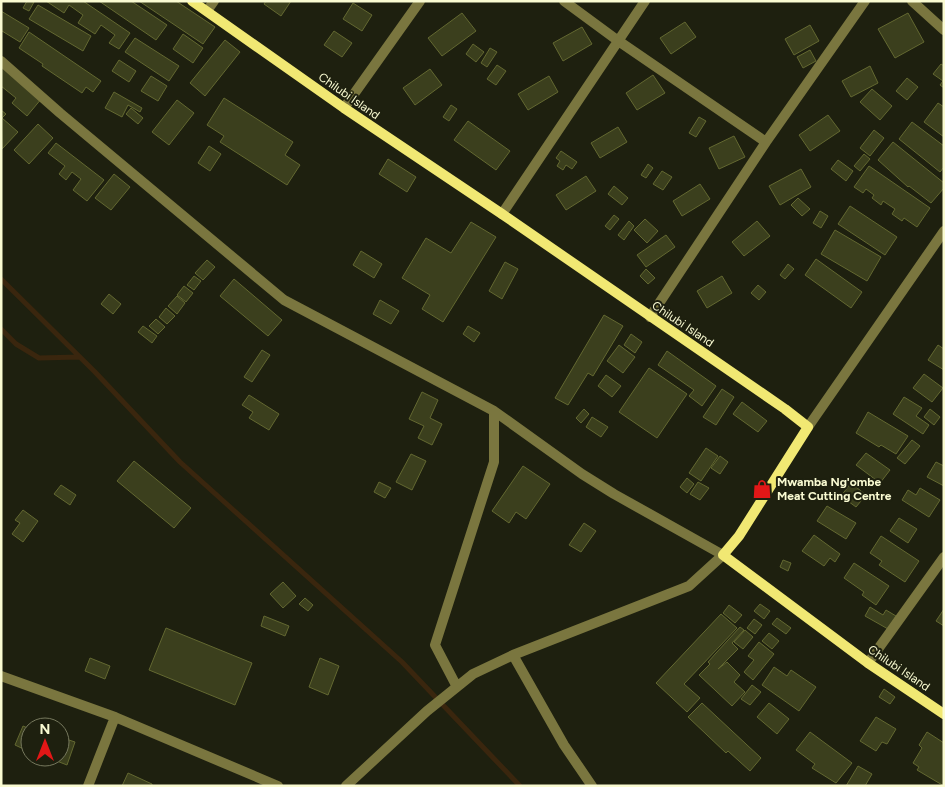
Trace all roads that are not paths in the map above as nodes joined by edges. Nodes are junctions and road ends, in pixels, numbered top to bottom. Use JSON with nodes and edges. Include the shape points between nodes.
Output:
{"nodes":[{"id":1,"x":192,"y":1,"type":"edge"},
{"id":2,"x":214,"y":1,"type":"edge"},
{"id":3,"x":420,"y":1,"type":"edge"},
{"id":4,"x":564,"y":1,"type":"edge"},
{"id":5,"x":645,"y":1,"type":"edge"},
{"id":6,"x":866,"y":1,"type":"edge"},
{"id":7,"x":912,"y":1,"type":"edge"},
{"id":8,"x":207,"y":11,"type":"junction"},
{"id":9,"x":944,"y":30,"type":"edge"},
{"id":10,"x":617,"y":40,"type":"junction"},
{"id":11,"x":1,"y":61,"type":"edge"},
{"id":12,"x":344,"y":108,"type":"junction"},
{"id":13,"x":766,"y":142,"type":"junction"},
{"id":14,"x":502,"y":214,"type":"junction"},
{"id":15,"x":944,"y":231,"type":"edge"},
{"id":16,"x":650,"y":317,"type":"junction"},
{"id":17,"x":494,"y":411,"type":"junction"},
{"id":18,"x":808,"y":427,"type":"junction"},
{"id":19,"x":723,"y":555,"type":"junction"},
{"id":20,"x":944,"y":557,"type":"edge"},
{"id":21,"x":513,"y":655,"type":"junction"},
{"id":22,"x":868,"y":663,"type":"junction"},
{"id":23,"x":1,"y":676,"type":"edge"},
{"id":24,"x":453,"y":690,"type":"junction"},
{"id":25,"x":944,"y":714,"type":"edge"},
{"id":26,"x":115,"y":717,"type":"junction"},
{"id":27,"x":88,"y":786,"type":"edge"},
{"id":28,"x":278,"y":786,"type":"edge"},
{"id":29,"x":346,"y":786,"type":"edge"},
{"id":30,"x":592,"y":786,"type":"edge"}],
"edges":[{"from":1,"to":8,"type":"street","name":"Chilubi Island"},
{"from":2,"to":8,"type":"street"},
{"from":3,"to":12,"type":"street"},
{"from":4,"to":10,"type":"street"},
{"from":5,"to":10,"type":"street"},
{"from":6,"to":13,"type":"street"},
{"from":7,"to":9,"type":"street"},
{"from":8,"to":12,"type":"street","name":"Chilubi Island"},
{"from":10,"to":13,"type":"street"},
{"from":10,"to":14,"type":"street"},
{"from":11,"to":17,"type":"street","via":[[284,300]]},
{"from":12,"to":14,"type":"street","name":"Chilubi Island"},
{"from":13,"to":16,"type":"street"},
{"from":14,"to":16,"type":"street","name":"Chilubi Island"},
{"from":15,"to":18,"type":"street"},
{"from":16,"to":18,"type":"street","name":"Chilubi Island"},
{"from":17,"to":19,"type":"street","via":[[598,484]]},
{"from":17,"to":24,"type":"street","via":[[494,462],[435,645]]},
{"from":18,"to":19,"type":"street","via":[[739,536]]},
{"from":19,"to":21,"type":"street","via":[[689,586]]},
{"from":19,"to":22,"type":"street","name":"Chilubi Island"},
{"from":20,"to":22,"type":"street"},
{"from":21,"to":24,"type":"street","via":[[473,674]]},
{"from":21,"to":30,"type":"street","via":[[564,745]]},
{"from":22,"to":25,"type":"street","name":"Chilubi Island"},
{"from":23,"to":26,"type":"street"},
{"from":24,"to":29,"type":"street"},
{"from":26,"to":27,"type":"street"},
{"from":26,"to":28,"type":"street"}]}
